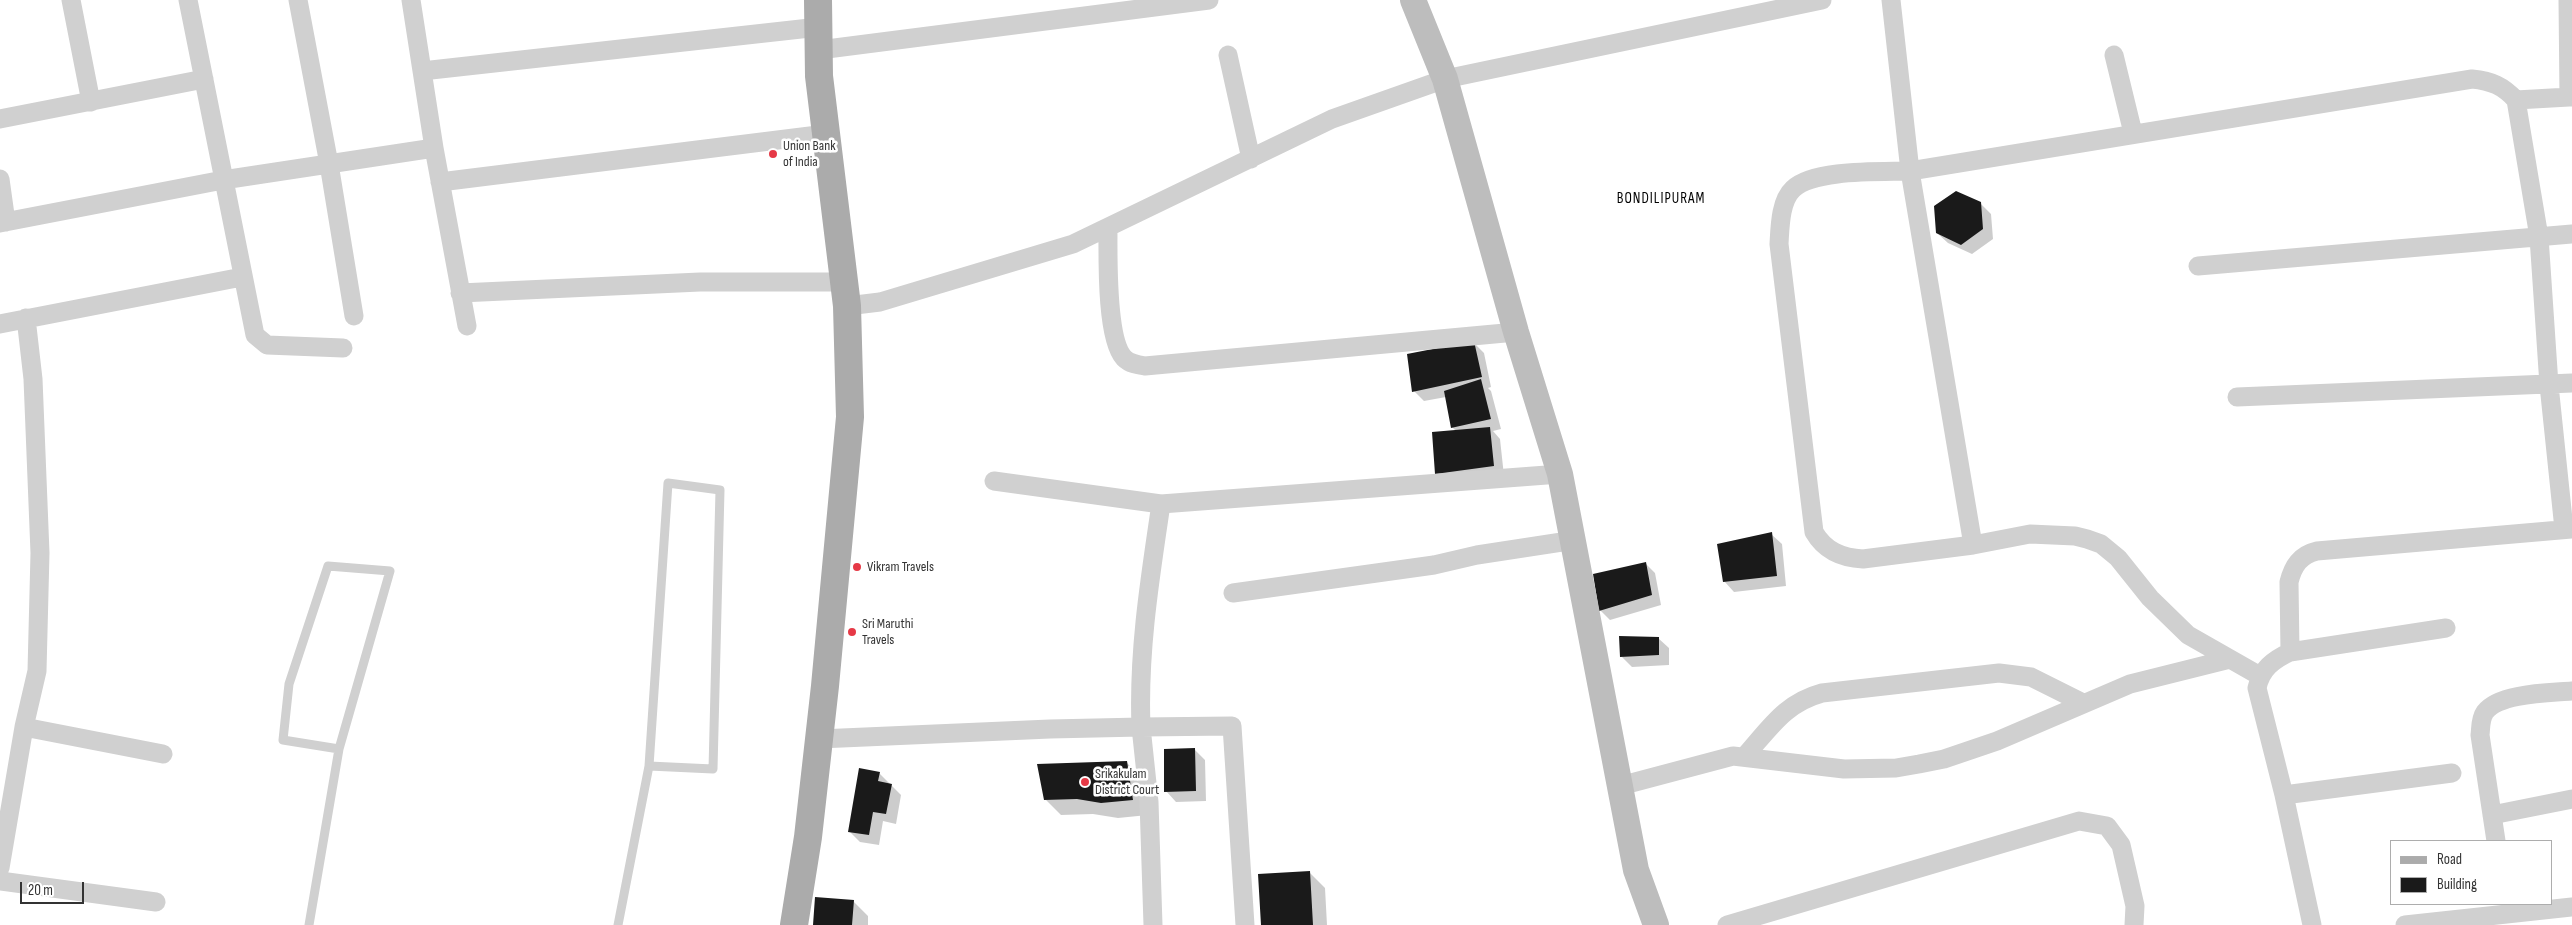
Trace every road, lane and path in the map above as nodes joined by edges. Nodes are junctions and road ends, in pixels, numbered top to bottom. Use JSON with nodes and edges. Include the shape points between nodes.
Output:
{"nodes":[{"id":1,"x":71,"y":0,"type":"edge"},
{"id":2,"x":188,"y":0,"type":"edge"},
{"id":3,"x":298,"y":0,"type":"edge"},
{"id":4,"x":411,"y":0,"type":"edge"},
{"id":5,"x":818,"y":0,"type":"edge"},
{"id":6,"x":1209,"y":0,"type":"edge"},
{"id":7,"x":1413,"y":0,"type":"edge"},
{"id":8,"x":1822,"y":0,"type":"edge"},
{"id":9,"x":1891,"y":0,"type":"edge"},
{"id":10,"x":2568,"y":0,"type":"edge"},
{"id":11,"x":819,"y":39,"type":"junction"},
{"id":12,"x":1228,"y":55,"type":"dead end"},
{"id":13,"x":2114,"y":55,"type":"dead end"},
{"id":14,"x":422,"y":71,"type":"junction"},
{"id":15,"x":204,"y":79,"type":"junction"},
{"id":16,"x":1445,"y":79,"type":"junction"},
{"id":17,"x":2570,"y":97,"type":"edge"},
{"id":18,"x":2516,"y":100,"type":"junction"},
{"id":19,"x":91,"y":102,"type":"junction"},
{"id":20,"x":0,"y":119,"type":"edge"},
{"id":21,"x":2132,"y":133,"type":"junction"},
{"id":22,"x":826,"y":134,"type":"junction"},
{"id":23,"x":434,"y":148,"type":"junction"},
{"id":24,"x":1251,"y":159,"type":"junction"},
{"id":25,"x":328,"y":164,"type":"junction"},
{"id":26,"x":1910,"y":171,"type":"junction"},
{"id":27,"x":0,"y":179,"type":"edge"},
{"id":28,"x":223,"y":180,"type":"junction"},
{"id":29,"x":440,"y":182,"type":"junction"},
{"id":30,"x":3,"y":223,"type":"edge"},
{"id":31,"x":1108,"y":229,"type":"junction"},
{"id":32,"x":2572,"y":234,"type":"edge"},
{"id":33,"x":2540,"y":237,"type":"junction"},
{"id":34,"x":2198,"y":266,"type":"dead end"},
{"id":35,"x":242,"y":277,"type":"junction"},
{"id":36,"x":460,"y":293,"type":"junction"},
{"id":37,"x":846,"y":294,"type":"junction"},
{"id":38,"x":354,"y":316,"type":"dead end"},
{"id":39,"x":26,"y":318,"type":"junction"},
{"id":40,"x":0,"y":324,"type":"edge"},
{"id":41,"x":467,"y":326,"type":"dead end"},
{"id":42,"x":1516,"y":332,"type":"junction"},
{"id":43,"x":343,"y":348,"type":"dead end"},
{"id":44,"x":2572,"y":383,"type":"edge"},
{"id":45,"x":2549,"y":385,"type":"junction"},
{"id":46,"x":2237,"y":397,"type":"dead end"},
{"id":47,"x":1560,"y":474,"type":"junction"},
{"id":48,"x":994,"y":481,"type":"dead end"},
{"id":49,"x":1161,"y":504,"type":"junction"},
{"id":50,"x":2568,"y":529,"type":"edge"},
{"id":51,"x":1575,"y":540,"type":"junction"},
{"id":52,"x":1973,"y":545,"type":"junction"},
{"id":53,"x":1233,"y":593,"type":"dead end"},
{"id":54,"x":2446,"y":628,"type":"dead end"},
{"id":55,"x":2290,"y":652,"type":"junction"},
{"id":56,"x":2230,"y":658,"type":"junction"},
{"id":57,"x":2260,"y":676,"type":"junction"},
{"id":58,"x":2572,"y":690,"type":"edge"},
{"id":59,"x":2083,"y":703,"type":"junction"},
{"id":60,"x":24,"y":727,"type":"junction"},
{"id":61,"x":1141,"y":728,"type":"junction"},
{"id":62,"x":819,"y":739,"type":"junction"},
{"id":63,"x":339,"y":749,"type":"junction"},
{"id":64,"x":163,"y":754,"type":"dead end"},
{"id":65,"x":1745,"y":756,"type":"junction"},
{"id":66,"x":649,"y":766,"type":"junction"},
{"id":67,"x":2452,"y":773,"type":"dead end"},
{"id":68,"x":1620,"y":786,"type":"junction"},
{"id":69,"x":2284,"y":795,"type":"junction"},
{"id":70,"x":2572,"y":800,"type":"edge"},
{"id":71,"x":2492,"y":815,"type":"junction"},
{"id":72,"x":2496,"y":840,"type":"edge"},
{"id":73,"x":0,"y":868,"type":"edge"},
{"id":74,"x":0,"y":880,"type":"edge"},
{"id":75,"x":156,"y":902,"type":"dead end"},
{"id":76,"x":2572,"y":907,"type":"edge"},
{"id":77,"x":2504,"y":908,"type":"edge"},
{"id":78,"x":309,"y":925,"type":"edge"},
{"id":79,"x":618,"y":925,"type":"edge"},
{"id":80,"x":794,"y":925,"type":"edge"},
{"id":81,"x":1153,"y":925,"type":"edge"},
{"id":82,"x":1245,"y":925,"type":"edge"},
{"id":83,"x":1656,"y":925,"type":"edge"},
{"id":84,"x":1727,"y":925,"type":"edge"},
{"id":85,"x":2134,"y":925,"type":"edge"},
{"id":86,"x":2312,"y":925,"type":"edge"},
{"id":87,"x":2405,"y":925,"type":"edge"}],
"edges":[{"from":1,"to":19,"type":"street"},
{"from":2,"to":15,"type":"street"},
{"from":3,"to":25,"type":"street"},
{"from":4,"to":14,"type":"street"},
{"from":5,"to":11,"type":"main road"},
{"from":6,"to":11,"type":"street"},
{"from":7,"to":16,"type":"street"},
{"from":8,"to":16,"type":"street"},
{"from":9,"to":26,"type":"street"},
{"from":10,"to":17,"type":"street"},
{"from":11,"to":14,"type":"street"},
{"from":11,"to":22,"type":"main road","via":[[819,76]]},
{"from":12,"to":24,"type":"street"},
{"from":13,"to":21,"type":"street"},
{"from":14,"to":23,"type":"street"},
{"from":15,"to":19,"type":"street"},
{"from":15,"to":28,"type":"street"},
{"from":16,"to":24,"type":"street","via":[[1332,119]]},
{"from":16,"to":42,"type":"street"},
{"from":17,"to":18,"type":"street"},
{"from":18,"to":21,"type":"street","via":[[2499,85],[2472,79]]},
{"from":18,"to":33,"type":"street"},
{"from":19,"to":20,"type":"street"},
{"from":21,"to":26,"type":"street"},
{"from":22,"to":29,"type":"street"},
{"from":22,"to":37,"type":"main road"},
{"from":23,"to":25,"type":"street"},
{"from":23,"to":29,"type":"street"},
{"from":24,"to":31,"type":"street"},
{"from":25,"to":28,"type":"street"},
{"from":25,"to":38,"type":"street"},
{"from":26,"to":52,"type":"street"},
{"from":26,"to":52,"type":"street","via":[[1818,175],[1792,189],[1781,213],[1779,244],[1814,532],[1829,550],[1848,558],[1863,559]]},
{"from":27,"to":30,"type":"street"},
{"from":28,"to":30,"type":"street"},
{"from":28,"to":35,"type":"street"},
{"from":29,"to":36,"type":"street"},
{"from":31,"to":37,"type":"street","via":[[1073,244],[880,302]]},
{"from":31,"to":42,"type":"street","via":[[1110,296],[1117,347],[1132,364],[1145,366]]},
{"from":32,"to":33,"type":"street"},
{"from":33,"to":34,"type":"street"},
{"from":33,"to":45,"type":"street"},
{"from":35,"to":39,"type":"street"},
{"from":35,"to":43,"type":"street","via":[[250,321],[259,341],[277,346]]},
{"from":36,"to":37,"type":"street","via":[[700,282]]},
{"from":36,"to":41,"type":"street"},
{"from":37,"to":62,"type":"main road","via":[[850,417]]},
{"from":39,"to":40,"type":"street"},
{"from":39,"to":60,"type":"street","via":[[33,379],[40,553],[37,671]]},
{"from":42,"to":47,"type":"street"},
{"from":44,"to":45,"type":"street"},
{"from":45,"to":46,"type":"street"},
{"from":45,"to":50,"type":"street"},
{"from":47,"to":49,"type":"street"},
{"from":47,"to":51,"type":"street"},
{"from":48,"to":49,"type":"street"},
{"from":49,"to":61,"type":"street","via":[[1142,651],[1139,688]]},
{"from":50,"to":55,"type":"street","via":[[2308,553],[2296,564],[2289,582]]},
{"from":51,"to":53,"type":"street","via":[[1434,565]]},
{"from":51,"to":68,"type":"street"},
{"from":52,"to":56,"type":"street","via":[[2030,534],[2075,536],[2101,544],[2118,558],[2150,598],[2188,635]]},
{"from":54,"to":55,"type":"street"},
{"from":55,"to":57,"type":"street","via":[[2267,666]]},
{"from":56,"to":57,"type":"street"},
{"from":56,"to":59,"type":"street","via":[[2130,684]]},
{"from":57,"to":69,"type":"street","via":[[2260,703]]},
{"from":58,"to":71,"type":"street","via":[[2514,697],[2485,712],[2480,735]]},
{"from":59,"to":65,"type":"street","via":[[1980,748],[1911,766],[1844,769]]},
{"from":59,"to":65,"type":"street","via":[[2031,677],[1998,674],[1822,693],[1806,697],[1787,709]]},
{"from":60,"to":64,"type":"street"},
{"from":60,"to":73,"type":"street"},
{"from":61,"to":62,"type":"street","via":[[1050,728]]},
{"from":61,"to":81,"type":"street","via":[[1149,802]]},
{"from":61,"to":82,"type":"street","via":[[1232,726]]},
{"from":62,"to":80,"type":"main road"},
{"from":63,"to":63,"type":"lane","via":[[374,627],[390,571],[328,566],[289,684],[283,740]]},
{"from":63,"to":78,"type":"lane"},
{"from":65,"to":68,"type":"street","via":[[1717,759]]},
{"from":66,"to":66,"type":"lane","via":[[668,483],[720,490],[713,769]]},
{"from":66,"to":79,"type":"lane"},
{"from":67,"to":69,"type":"street"},
{"from":68,"to":83,"type":"street","via":[[1636,870]]},
{"from":69,"to":86,"type":"street"},
{"from":70,"to":71,"type":"street"},
{"from":71,"to":72,"type":"street"},
{"from":74,"to":75,"type":"street"},
{"from":76,"to":77,"type":"street"},
{"from":77,"to":87,"type":"street"},
{"from":84,"to":85,"type":"street","via":[[2079,820],[2107,826],[2121,845],[2135,906]]}]}
